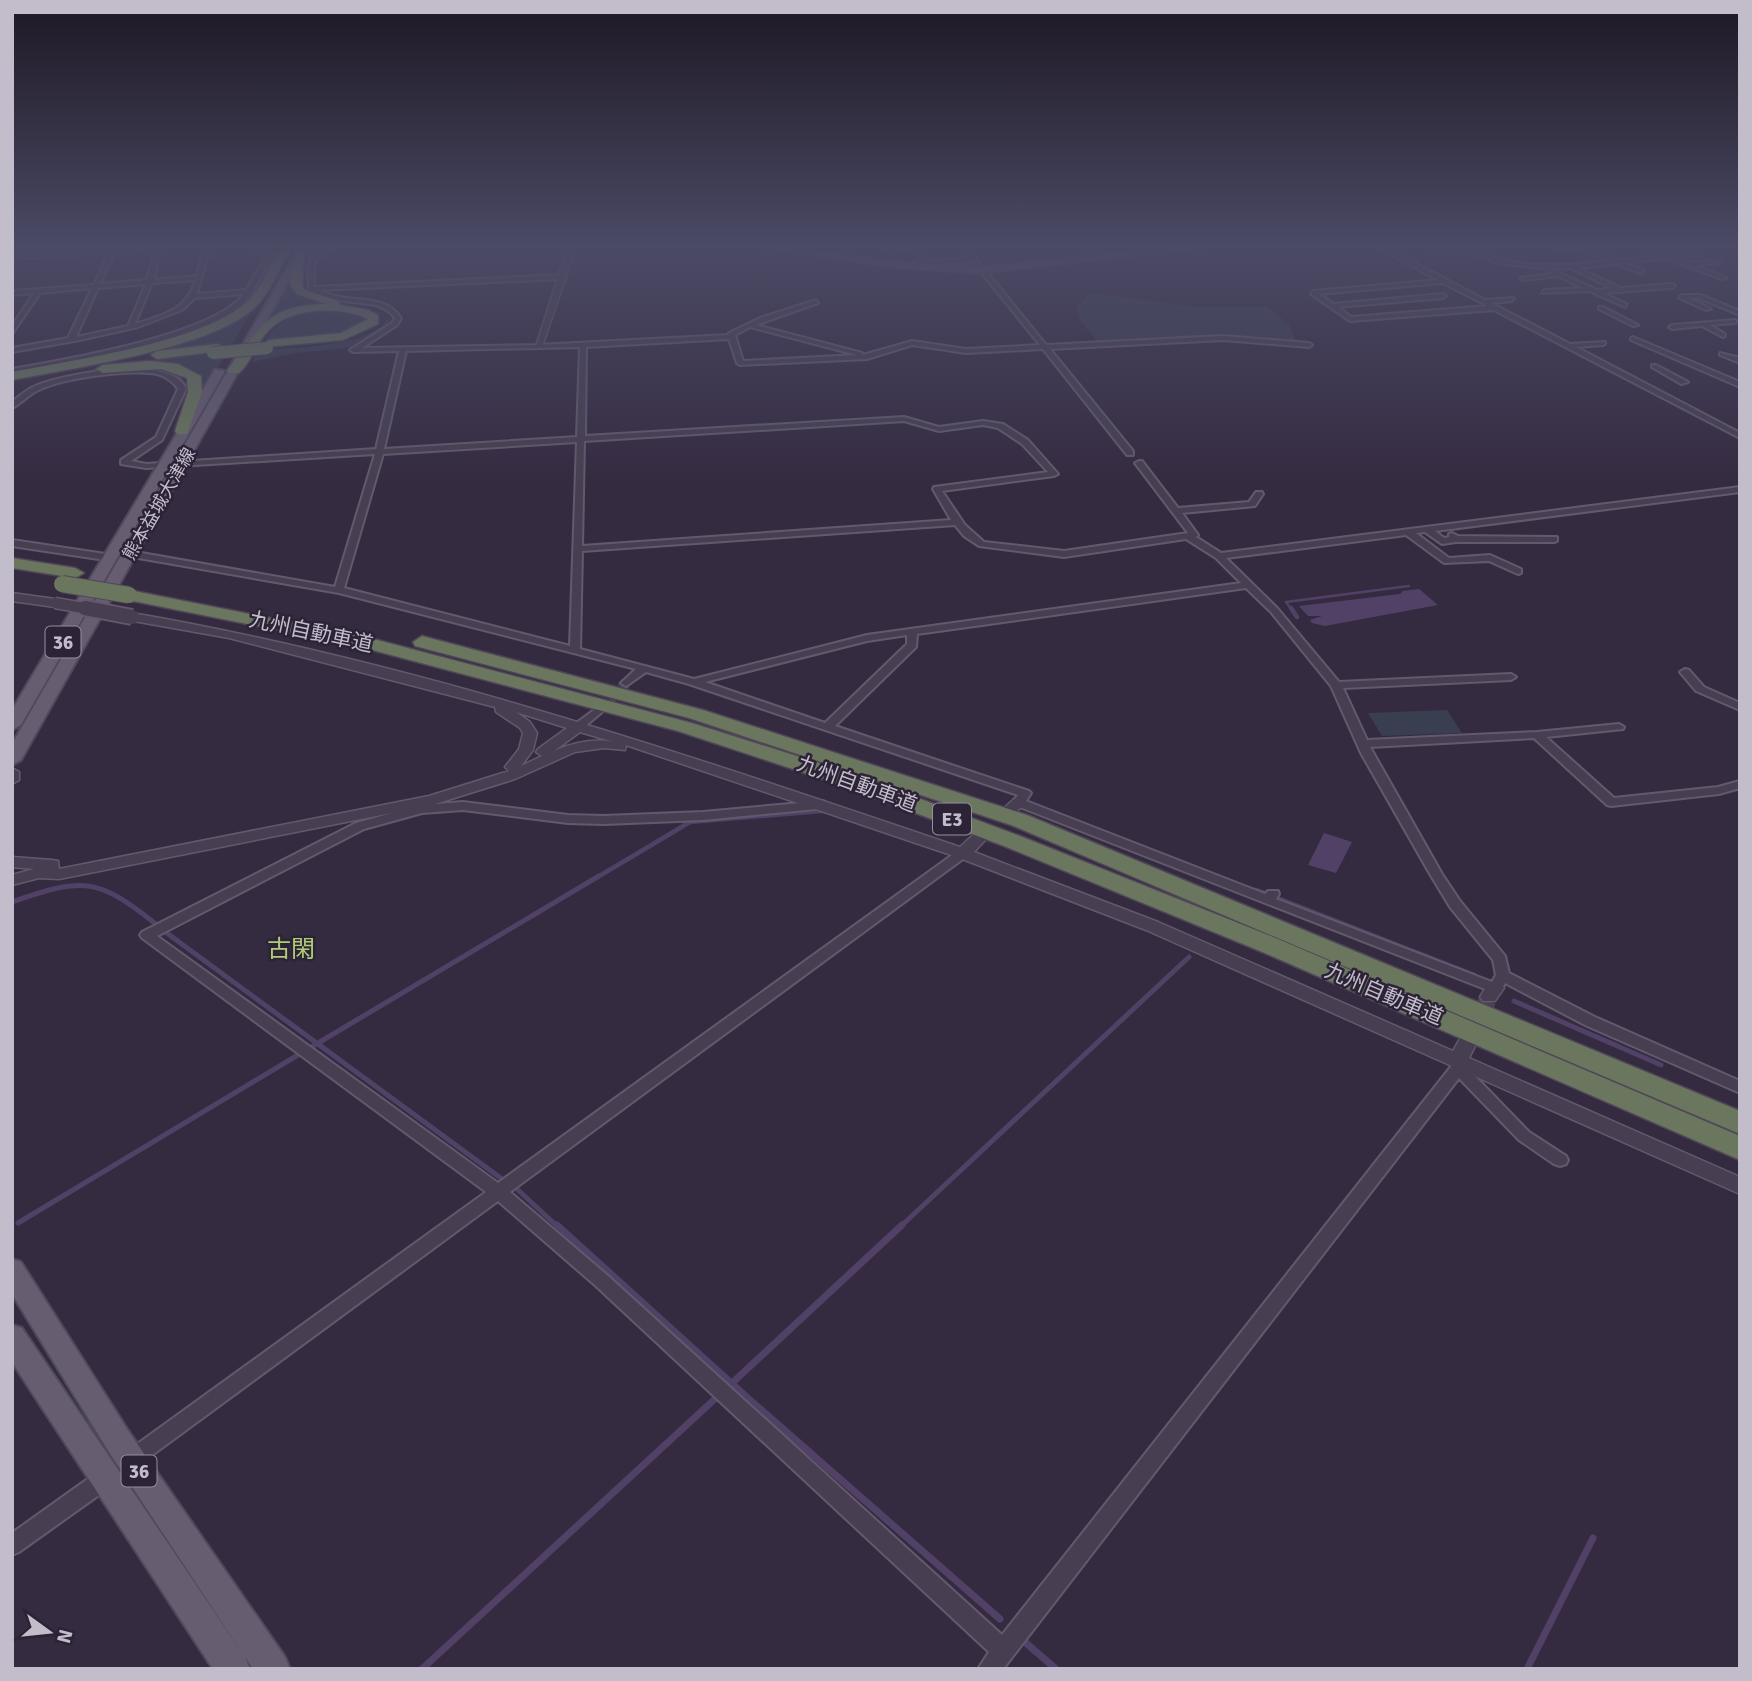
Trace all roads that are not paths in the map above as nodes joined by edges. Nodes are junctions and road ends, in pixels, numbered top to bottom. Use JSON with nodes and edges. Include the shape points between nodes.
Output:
{"nodes":[{"id":1,"x":78,"y":325,"type":"edge"},
{"id":2,"x":199,"y":325,"type":"edge"},
{"id":3,"x":215,"y":325,"type":"edge"},
{"id":4,"x":250,"y":325,"type":"edge"},
{"id":5,"x":258,"y":325,"type":"edge"},
{"id":6,"x":268,"y":325,"type":"edge"},
{"id":7,"x":369,"y":325,"type":"edge"},
{"id":8,"x":376,"y":325,"type":"edge"},
{"id":9,"x":393,"y":325,"type":"edge"},
{"id":10,"x":545,"y":325,"type":"edge"},
{"id":11,"x":749,"y":325,"type":"edge"},
{"id":12,"x":752,"y":325,"type":"edge"},
{"id":13,"x":1026,"y":325,"type":"edge"},
{"id":14,"x":1527,"y":325,"type":"edge"},
{"id":15,"x":1688,"y":325,"type":"edge"},
{"id":16,"x":1706,"y":325,"type":"edge"},
{"id":17,"x":1723,"y":325,"type":"edge"},
{"id":18,"x":131,"y":326,"type":"edge"},
{"id":19,"x":1672,"y":327,"type":"dead end"},
{"id":20,"x":1730,"y":329,"type":"dead end"},
{"id":21,"x":1723,"y":335,"type":"dead end"},
{"id":22,"x":732,"y":337,"type":"junction"},
{"id":23,"x":1633,"y":339,"type":"dead end"},
{"id":24,"x":71,"y":340,"type":"junction"},
{"id":25,"x":1603,"y":343,"type":"dead end"},
{"id":26,"x":583,"y":345,"type":"junction"},
{"id":27,"x":1309,"y":345,"type":"dead end"},
{"id":28,"x":268,"y":346,"type":"junction"},
{"id":29,"x":1567,"y":346,"type":"junction"},
{"id":30,"x":538,"y":347,"type":"junction"},
{"id":31,"x":1045,"y":348,"type":"junction"},
{"id":32,"x":12,"y":349,"type":"edge"},
{"id":33,"x":215,"y":350,"type":"junction"},
{"id":34,"x":402,"y":350,"type":"junction"},
{"id":35,"x":1722,"y":354,"type":"dead end"},
{"id":36,"x":84,"y":356,"type":"junction"},
{"id":37,"x":867,"y":357,"type":"junction"},
{"id":38,"x":1740,"y":361,"type":"edge"},
{"id":39,"x":1654,"y":366,"type":"dead end"},
{"id":40,"x":234,"y":370,"type":"junction"},
{"id":41,"x":12,"y":375,"type":"edge"},
{"id":42,"x":1684,"y":382,"type":"dead end"},
{"id":43,"x":12,"y":384,"type":"edge"},
{"id":44,"x":1740,"y":385,"type":"edge"},
{"id":45,"x":12,"y":406,"type":"edge"},
{"id":46,"x":182,"y":431,"type":"junction"},
{"id":47,"x":1740,"y":436,"type":"edge"},
{"id":48,"x":579,"y":441,"type":"junction"},
{"id":49,"x":380,"y":452,"type":"junction"},
{"id":50,"x":1130,"y":453,"type":"dead end"},
{"id":51,"x":1139,"y":463,"type":"dead end"},
{"id":52,"x":182,"y":464,"type":"junction"},
{"id":53,"x":163,"y":465,"type":"junction"},
{"id":54,"x":1740,"y":489,"type":"edge"},
{"id":55,"x":1259,"y":494,"type":"dead end"},
{"id":56,"x":1178,"y":511,"type":"junction"},
{"id":57,"x":957,"y":522,"type":"junction"},
{"id":58,"x":1443,"y":528,"type":"junction"},
{"id":59,"x":1427,"y":529,"type":"junction"},
{"id":60,"x":1408,"y":532,"type":"junction"},
{"id":61,"x":1188,"y":536,"type":"junction"},
{"id":62,"x":1554,"y":539,"type":"dead end"},
{"id":63,"x":1456,"y":540,"type":"junction"},
{"id":64,"x":12,"y":543,"type":"edge"},
{"id":65,"x":577,"y":549,"type":"junction"},
{"id":66,"x":130,"y":554,"type":"junction"},
{"id":67,"x":1219,"y":556,"type":"junction"},
{"id":68,"x":112,"y":558,"type":"junction"},
{"id":69,"x":12,"y":564,"type":"edge"},
{"id":70,"x":1518,"y":571,"type":"dead end"},
{"id":71,"x":12,"y":578,"type":"edge"},
{"id":72,"x":69,"y":579,"type":"junction"},
{"id":73,"x":1248,"y":585,"type":"junction"},
{"id":74,"x":340,"y":590,"type":"junction"},
{"id":75,"x":12,"y":597,"type":"edge"},
{"id":76,"x":134,"y":599,"type":"junction"},
{"id":77,"x":912,"y":631,"type":"junction"},
{"id":78,"x":575,"y":651,"type":"junction"},
{"id":79,"x":643,"y":668,"type":"junction"},
{"id":80,"x":1685,"y":672,"type":"dead end"},
{"id":81,"x":1511,"y":677,"type":"dead end"},
{"id":82,"x":693,"y":682,"type":"junction"},
{"id":83,"x":626,"y":683,"type":"tunnel mouth"},
{"id":84,"x":1336,"y":685,"type":"junction"},
{"id":85,"x":481,"y":699,"type":"junction"},
{"id":86,"x":1740,"y":707,"type":"edge"},
{"id":87,"x":598,"y":710,"type":"tunnel mouth"},
{"id":88,"x":12,"y":725,"type":"edge"},
{"id":89,"x":579,"y":726,"type":"junction"},
{"id":90,"x":827,"y":727,"type":"junction"},
{"id":91,"x":1619,"y":727,"type":"dead end"},
{"id":92,"x":1537,"y":735,"type":"junction"},
{"id":93,"x":1363,"y":744,"type":"junction"},
{"id":94,"x":12,"y":760,"type":"edge"},
{"id":95,"x":711,"y":768,"type":"junction"},
{"id":96,"x":516,"y":769,"type":"junction"},
{"id":97,"x":12,"y":772,"type":"edge"},
{"id":98,"x":12,"y":780,"type":"edge"},
{"id":99,"x":1740,"y":784,"type":"edge"},
{"id":100,"x":825,"y":805,"type":"junction"},
{"id":101,"x":979,"y":838,"type":"dead end"},
{"id":102,"x":963,"y":853,"type":"junction"},
{"id":103,"x":12,"y":862,"type":"edge"},
{"id":104,"x":60,"y":865,"type":"junction"},
{"id":105,"x":40,"y":873,"type":"junction"},
{"id":106,"x":12,"y":880,"type":"edge"},
{"id":107,"x":1496,"y":987,"type":"junction"},
{"id":108,"x":1468,"y":1042,"type":"tunnel mouth"},
{"id":109,"x":1460,"y":1064,"type":"junction"},
{"id":110,"x":1740,"y":1087,"type":"edge"},
{"id":111,"x":1740,"y":1124,"type":"edge"},
{"id":112,"x":1740,"y":1149,"type":"edge"},
{"id":113,"x":1560,"y":1160,"type":"dead end"},
{"id":114,"x":1740,"y":1186,"type":"edge"},
{"id":115,"x":499,"y":1193,"type":"junction"},
{"id":116,"x":12,"y":1270,"type":"edge"},
{"id":117,"x":12,"y":1337,"type":"edge"},
{"id":118,"x":131,"y":1459,"type":"junction"},
{"id":119,"x":104,"y":1479,"type":"junction"},
{"id":120,"x":12,"y":1545,"type":"edge"},
{"id":121,"x":1003,"y":1650,"type":"junction"},
{"id":122,"x":233,"y":1669,"type":"edge"},
{"id":123,"x":272,"y":1669,"type":"edge"},
{"id":124,"x":989,"y":1669,"type":"edge"}],
"edges":[{"from":1,"to":24,"type":"street"},
{"from":2,"to":36,"type":"street"},
{"from":3,"to":41,"type":"highway","via":[[126,352]]},
{"from":4,"to":46,"type":"main road","name":"熊本益城大津線","number":"36"},
{"from":5,"to":40,"type":"main road","name":"熊本益城大津線","number":"36"},
{"from":6,"to":40,"type":"highway","via":[[245,362]]},
{"from":7,"to":28,"type":"highway","via":[[344,336]]},
{"from":8,"to":28,"type":"highway","via":[[342,339]]},
{"from":9,"to":34,"type":"street","via":[[353,350]]},
{"from":10,"to":30,"type":"street"},
{"from":11,"to":22,"type":"street"},
{"from":12,"to":37,"type":"street"},
{"from":13,"to":31,"type":"street"},
{"from":14,"to":29,"type":"street"},
{"from":15,"to":19,"type":"street"},
{"from":16,"to":21,"type":"street"},
{"from":17,"to":20,"type":"street"},
{"from":18,"to":24,"type":"street"},
{"from":22,"to":26,"type":"street"},
{"from":22,"to":37,"type":"street","via":[[740,363]]},
{"from":23,"to":44,"type":"street"},
{"from":24,"to":32,"type":"street"},
{"from":24,"to":36,"type":"street"},
{"from":25,"to":29,"type":"street"},
{"from":26,"to":30,"type":"street"},
{"from":26,"to":48,"type":"street"},
{"from":27,"to":31,"type":"street","via":[[1223,338]]},
{"from":28,"to":33,"type":"highway","bridge":true},
{"from":29,"to":47,"type":"street"},
{"from":30,"to":34,"type":"street"},
{"from":31,"to":37,"type":"street","via":[[966,351],[912,343]]},
{"from":31,"to":50,"type":"street"},
{"from":33,"to":41,"type":"highway"},
{"from":33,"to":43,"type":"highway"},
{"from":34,"to":49,"type":"street"},
{"from":35,"to":38,"type":"street"},
{"from":36,"to":41,"type":"street"},
{"from":39,"to":42,"type":"street"},
{"from":40,"to":52,"type":"main road","name":"熊本益城大津線","number":"36"},
{"from":43,"to":46,"type":"highway","via":[[139,366],[185,370],[194,376],[195,392]]},
{"from":45,"to":53,"type":"street","via":[[35,388],[79,378],[144,372],[172,377],[182,389],[159,438],[124,462]]},
{"from":46,"to":53,"type":"main road","name":"熊本益城大津線","number":"36"},
{"from":48,"to":49,"type":"street"},
{"from":48,"to":57,"type":"street","via":[[904,419],[939,429],[983,423],[1000,426],[1025,442],[1054,474],[937,489]]},
{"from":48,"to":65,"type":"street"},
{"from":49,"to":52,"type":"street"},
{"from":49,"to":74,"type":"street"},
{"from":51,"to":56,"type":"street"},
{"from":52,"to":53,"type":"street"},
{"from":52,"to":66,"type":"main road","name":"熊本益城大津線","number":"36"},
{"from":53,"to":68,"type":"main road","name":"熊本益城大津線","number":"36"},
{"from":54,"to":58,"type":"street"},
{"from":55,"to":56,"type":"street","via":[[1252,504]]},
{"from":56,"to":61,"type":"street","via":[[1194,536]]},
{"from":57,"to":61,"type":"street","via":[[982,544],[1064,554]]},
{"from":57,"to":65,"type":"street"},
{"from":58,"to":59,"type":"street"},
{"from":58,"to":63,"type":"street"},
{"from":59,"to":60,"type":"street"},
{"from":59,"to":63,"type":"street","via":[[1442,541]]},
{"from":60,"to":67,"type":"street"},
{"from":60,"to":70,"type":"street","via":[[1447,561],[1490,558]]},
{"from":61,"to":67,"type":"street"},
{"from":62,"to":63,"type":"street","via":[[1503,538],[1490,545],[1473,537]]},
{"from":64,"to":68,"type":"street"},
{"from":65,"to":78,"type":"street"},
{"from":66,"to":74,"type":"street"},
{"from":66,"to":94,"type":"main road","name":"熊本益城大津線","number":"36"},
{"from":67,"to":73,"type":"street"},
{"from":68,"to":88,"type":"main road","name":"熊本益城大津線","number":"36"},
{"from":69,"to":72,"type":"highway","name":"九州自動車道","number":"E3"},
{"from":71,"to":72,"type":"highway"},
{"from":72,"to":76,"type":"highway","name":"九州自動車道","number":"E3","bridge":true},
{"from":73,"to":77,"type":"street"},
{"from":73,"to":84,"type":"street"},
{"from":74,"to":78,"type":"street"},
{"from":75,"to":76,"type":"street","bridge":true,"via":[[55,603]]},
{"from":76,"to":85,"type":"street","via":[[230,634]]},
{"from":76,"to":111,"type":"highway","name":"九州自動車道","number":"E3","via":[[362,627],[696,714],[1006,816]]},
{"from":76,"to":112,"type":"highway","name":"九州自動車道","number":"E3","via":[[359,641],[685,727],[843,778],[1269,945]]},
{"from":77,"to":82,"type":"street"},
{"from":77,"to":90,"type":"street","via":[[912,645]]},
{"from":78,"to":79,"type":"street"},
{"from":79,"to":82,"type":"street"},
{"from":79,"to":83,"type":"street"},
{"from":80,"to":86,"type":"street","via":[[1700,689]]},
{"from":81,"to":84,"type":"street"},
{"from":82,"to":90,"type":"street"},
{"from":84,"to":93,"type":"street"},
{"from":85,"to":89,"type":"street"},
{"from":85,"to":96,"type":"street","via":[[509,713],[530,733]]},
{"from":87,"to":89,"type":"street"},
{"from":89,"to":95,"type":"street"},
{"from":89,"to":96,"type":"street"},
{"from":90,"to":107,"type":"street","via":[[1025,793],[1015,805],[1270,897]]},
{"from":91,"to":92,"type":"street"},
{"from":92,"to":93,"type":"street"},
{"from":92,"to":99,"type":"street","via":[[1611,802]]},
{"from":93,"to":107,"type":"street","via":[[1455,904],[1500,959]]},
{"from":95,"to":96,"type":"street","via":[[604,744],[557,753]]},
{"from":95,"to":100,"type":"street"},
{"from":96,"to":104,"type":"street","via":[[440,790]]},
{"from":96,"to":105,"type":"street","via":[[432,800],[59,874]]},
{"from":97,"to":98,"type":"street"},
{"from":100,"to":102,"type":"street"},
{"from":100,"to":115,"type":"street","via":[[604,820],[463,806],[421,808],[360,825],[147,935]]},
{"from":101,"to":102,"type":"street"},
{"from":102,"to":109,"type":"street","via":[[1152,926]]},
{"from":102,"to":115,"type":"street"},
{"from":103,"to":104,"type":"street"},
{"from":104,"to":105,"type":"street"},
{"from":105,"to":106,"type":"street"},
{"from":107,"to":110,"type":"street","via":[[1532,992]]},
{"from":108,"to":109,"type":"street"},
{"from":109,"to":113,"type":"street","via":[[1524,1136]]},
{"from":109,"to":114,"type":"street"},
{"from":109,"to":121,"type":"street"},
{"from":115,"to":118,"type":"street"},
{"from":115,"to":121,"type":"street","via":[[602,1281]]},
{"from":116,"to":118,"type":"main road","number":"36"},
{"from":117,"to":119,"type":"main road","number":"36"},
{"from":118,"to":119,"type":"street"},
{"from":118,"to":123,"type":"main road","number":"36"},
{"from":119,"to":120,"type":"street"},
{"from":119,"to":122,"type":"main road","number":"36"},
{"from":121,"to":124,"type":"street"}]}
